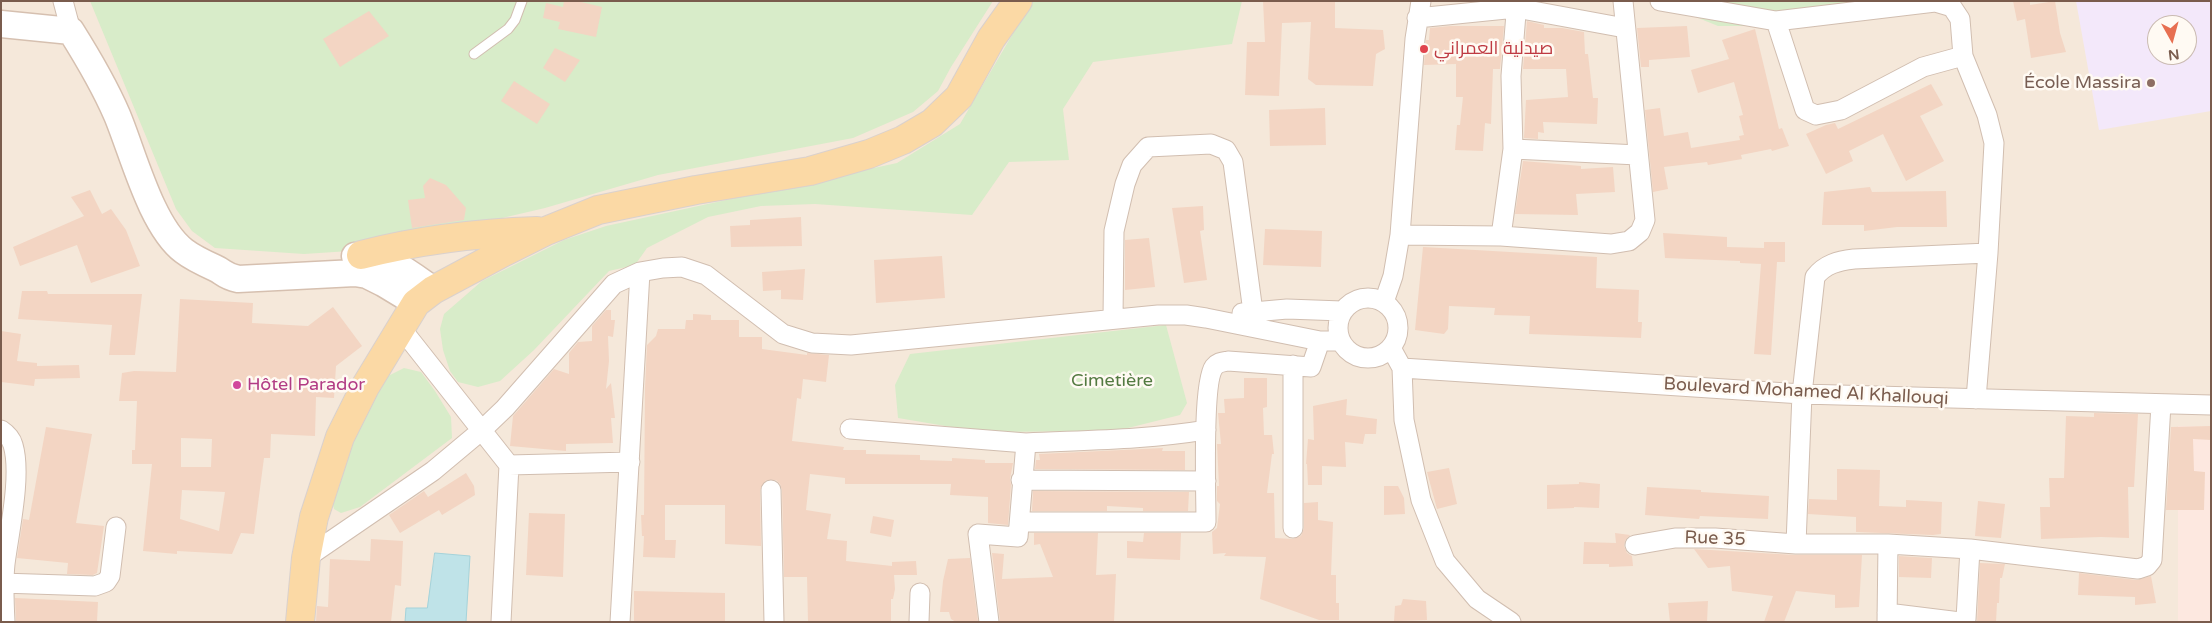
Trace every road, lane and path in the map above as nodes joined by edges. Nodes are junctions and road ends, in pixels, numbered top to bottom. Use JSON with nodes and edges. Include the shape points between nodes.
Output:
{"nodes":[{"id":1,"x":63,"y":1,"type":"edge"},
{"id":2,"x":522,"y":1,"type":"edge"},
{"id":3,"x":1018,"y":1,"type":"edge"},
{"id":4,"x":1623,"y":1,"type":"edge"},
{"id":5,"x":1660,"y":1,"type":"edge"},
{"id":6,"x":1516,"y":4,"type":"edge"},
{"id":7,"x":1419,"y":9,"type":"edge"},
{"id":8,"x":1776,"y":21,"type":"junction"},
{"id":9,"x":1,"y":24,"type":"edge"},
{"id":10,"x":1626,"y":28,"type":"junction"},
{"id":11,"x":72,"y":30,"type":"junction"},
{"id":12,"x":474,"y":54,"type":"dead end"},
{"id":13,"x":1963,"y":56,"type":"junction"},
{"id":14,"x":1513,"y":149,"type":"junction"},
{"id":15,"x":1638,"y":155,"type":"junction"},
{"id":16,"x":546,"y":231,"type":"junction"},
{"id":17,"x":1400,"y":235,"type":"junction"},
{"id":18,"x":1501,"y":236,"type":"junction"},
{"id":19,"x":1988,"y":253,"type":"junction"},
{"id":20,"x":361,"y":256,"type":"junction"},
{"id":21,"x":311,"y":267,"type":"junction"},
{"id":22,"x":640,"y":272,"type":"junction"},
{"id":23,"x":424,"y":297,"type":"junction"},
{"id":24,"x":1384,"y":302,"type":"junction"},
{"id":25,"x":1342,"y":311,"type":"junction"},
{"id":26,"x":1253,"y":312,"type":"junction"},
{"id":27,"x":1113,"y":318,"type":"junction"},
{"id":28,"x":1206,"y":318,"type":"junction"},
{"id":29,"x":400,"y":327,"type":"junction"},
{"id":30,"x":1320,"y":341,"type":"junction"},
{"id":31,"x":1340,"y":341,"type":"junction"},
{"id":32,"x":1391,"y":348,"type":"junction"},
{"id":33,"x":1293,"y":365,"type":"junction"},
{"id":34,"x":1402,"y":368,"type":"junction"},
{"id":35,"x":1802,"y":394,"type":"junction"},
{"id":36,"x":1976,"y":399,"type":"junction"},
{"id":37,"x":2161,"y":404,"type":"junction"},
{"id":38,"x":2211,"y":405,"type":"edge"},
{"id":39,"x":850,"y":429,"type":"dead end"},
{"id":40,"x":1,"y":430,"type":"edge"},
{"id":41,"x":482,"y":430,"type":"junction"},
{"id":42,"x":1206,"y":430,"type":"junction"},
{"id":43,"x":1026,"y":443,"type":"junction"},
{"id":44,"x":630,"y":462,"type":"junction"},
{"id":45,"x":509,"y":465,"type":"junction"},
{"id":46,"x":1022,"y":480,"type":"junction"},
{"id":47,"x":1206,"y":481,"type":"junction"},
{"id":48,"x":771,"y":490,"type":"dead end"},
{"id":49,"x":1020,"y":522,"type":"junction"},
{"id":50,"x":116,"y":527,"type":"dead end"},
{"id":51,"x":1293,"y":528,"type":"dead end"},
{"id":52,"x":1796,"y":544,"type":"junction"},
{"id":53,"x":1888,"y":544,"type":"junction"},
{"id":54,"x":1635,"y":545,"type":"dead end"},
{"id":55,"x":1970,"y":549,"type":"junction"},
{"id":56,"x":306,"y":558,"type":"junction"},
{"id":57,"x":3,"y":584,"type":"edge"},
{"id":58,"x":920,"y":593,"type":"dead end"},
{"id":59,"x":1887,"y":618,"type":"edge"},
{"id":60,"x":5,"y":622,"type":"edge"},
{"id":61,"x":300,"y":622,"type":"edge"},
{"id":62,"x":500,"y":622,"type":"edge"},
{"id":63,"x":620,"y":622,"type":"edge"},
{"id":64,"x":774,"y":622,"type":"edge"},
{"id":65,"x":919,"y":622,"type":"edge"},
{"id":66,"x":989,"y":622,"type":"edge"},
{"id":67,"x":1511,"y":622,"type":"edge"}],
"edges":[{"from":1,"to":11,"type":"street"},
{"from":2,"to":12,"type":"lane","via":[[508,29]]},
{"from":3,"to":16,"type":"main road","via":[[991,39],[959,97],[932,123],[903,140],[869,154],[810,171],[598,210]]},
{"from":4,"to":10,"type":"street"},
{"from":5,"to":8,"type":"street"},
{"from":6,"to":7,"type":"street"},
{"from":6,"to":10,"type":"street"},
{"from":6,"to":14,"type":"street","via":[[1511,76]]},
{"from":7,"to":17,"type":"street"},
{"from":8,"to":13,"type":"street","via":[[1934,2],[1952,7],[1960,19]]},
{"from":8,"to":13,"type":"street","via":[[1805,110],[1816,115],[1841,110],[1923,67]]},
{"from":9,"to":11,"type":"main road"},
{"from":10,"to":15,"type":"street"},
{"from":11,"to":21,"type":"main road","via":[[117,116],[140,179],[159,218],[183,251],[216,268],[227,263]]},
{"from":13,"to":19,"type":"street","via":[[1987,115],[1994,143]]},
{"from":14,"to":15,"type":"street"},
{"from":14,"to":18,"type":"street"},
{"from":15,"to":18,"type":"street","via":[[1644,220],[1640,232],[1629,242],[1611,244]]},
{"from":16,"to":20,"type":"main road","via":[[434,240]]},
{"from":16,"to":23,"type":"main road"},
{"from":17,"to":18,"type":"street"},
{"from":17,"to":24,"type":"street","via":[[1393,276]]},
{"from":19,"to":35,"type":"street","via":[[1854,259],[1834,262],[1820,270],[1815,277]]},
{"from":19,"to":36,"type":"street"},
{"from":20,"to":21,"type":"main road"},
{"from":20,"to":23,"type":"main road","via":[[399,265]]},
{"from":21,"to":23,"type":"main road","via":[[367,275]]},
{"from":22,"to":27,"type":"street","via":[[682,267],[706,275],[783,334],[812,344],[851,345]]},
{"from":22,"to":41,"type":"street","via":[[614,284]]},
{"from":22,"to":44,"type":"street"},
{"from":23,"to":29,"type":"main road"},
{"from":24,"to":25,"type":"street","via":[[1361,299]]},
{"from":24,"to":32,"type":"street","via":[[1396,315],[1399,332]]},
{"from":25,"to":26,"type":"street","via":[[1287,309]]},
{"from":25,"to":31,"type":"street","via":[[1338,326]]},
{"from":26,"to":27,"type":"street","via":[[1233,162],[1226,150],[1211,144],[1148,147],[1132,165],[1114,231]]},
{"from":26,"to":28,"type":"street"},
{"from":27,"to":28,"type":"street","via":[[1158,315]]},
{"from":28,"to":30,"type":"street"},
{"from":29,"to":41,"type":"street"},
{"from":29,"to":56,"type":"main road","via":[[340,437],[314,517]]},
{"from":30,"to":31,"type":"street"},
{"from":30,"to":33,"type":"street","via":[[1311,367]]},
{"from":31,"to":32,"type":"street","via":[[1358,357],[1382,355]]},
{"from":32,"to":34,"type":"street"},
{"from":33,"to":42,"type":"street","via":[[1219,362],[1210,377]]},
{"from":33,"to":51,"type":"street"},
{"from":34,"to":35,"type":"street","name":"Boulevard Mohamed Al Khallouqi"},
{"from":34,"to":67,"type":"street","via":[[1404,420],[1421,500],[1445,561],[1478,598]]},
{"from":35,"to":36,"type":"street","name":"Boulevard Mohamed Al Khallouqi"},
{"from":35,"to":52,"type":"street"},
{"from":36,"to":37,"type":"street","name":"Boulevard Mohamed Al Khallouqi"},
{"from":37,"to":38,"type":"street","name":"Boulevard Mohamed Al Khallouqi"},
{"from":37,"to":55,"type":"street","name":"Rue 35","via":[[2152,560],[2147,566],[2138,569]]},
{"from":39,"to":43,"type":"street"},
{"from":40,"to":57,"type":"street","via":[[13,444],[15,472]]},
{"from":41,"to":45,"type":"street"},
{"from":41,"to":56,"type":"street","via":[[433,472]]},
{"from":42,"to":43,"type":"street","via":[[1122,440]]},
{"from":42,"to":47,"type":"street"},
{"from":43,"to":46,"type":"street"},
{"from":44,"to":45,"type":"street"},
{"from":44,"to":63,"type":"street"},
{"from":45,"to":62,"type":"street"},
{"from":46,"to":47,"type":"street"},
{"from":46,"to":49,"type":"street"},
{"from":47,"to":49,"type":"street","via":[[1206,522]]},
{"from":48,"to":64,"type":"street"},
{"from":49,"to":66,"type":"street","via":[[1018,537],[978,534]]},
{"from":50,"to":57,"type":"street","via":[[110,576],[106,582],[95,586]]},
{"from":52,"to":53,"type":"street","name":"Rue 35"},
{"from":52,"to":54,"type":"street","name":"Rue 35","via":[[1675,538]]},
{"from":53,"to":55,"type":"street","name":"Rue 35"},
{"from":53,"to":59,"type":"street"},
{"from":55,"to":59,"type":"street","via":[[1966,619],[1960,622]]},
{"from":56,"to":61,"type":"main road"},
{"from":57,"to":60,"type":"street"},
{"from":58,"to":65,"type":"street"}]}
